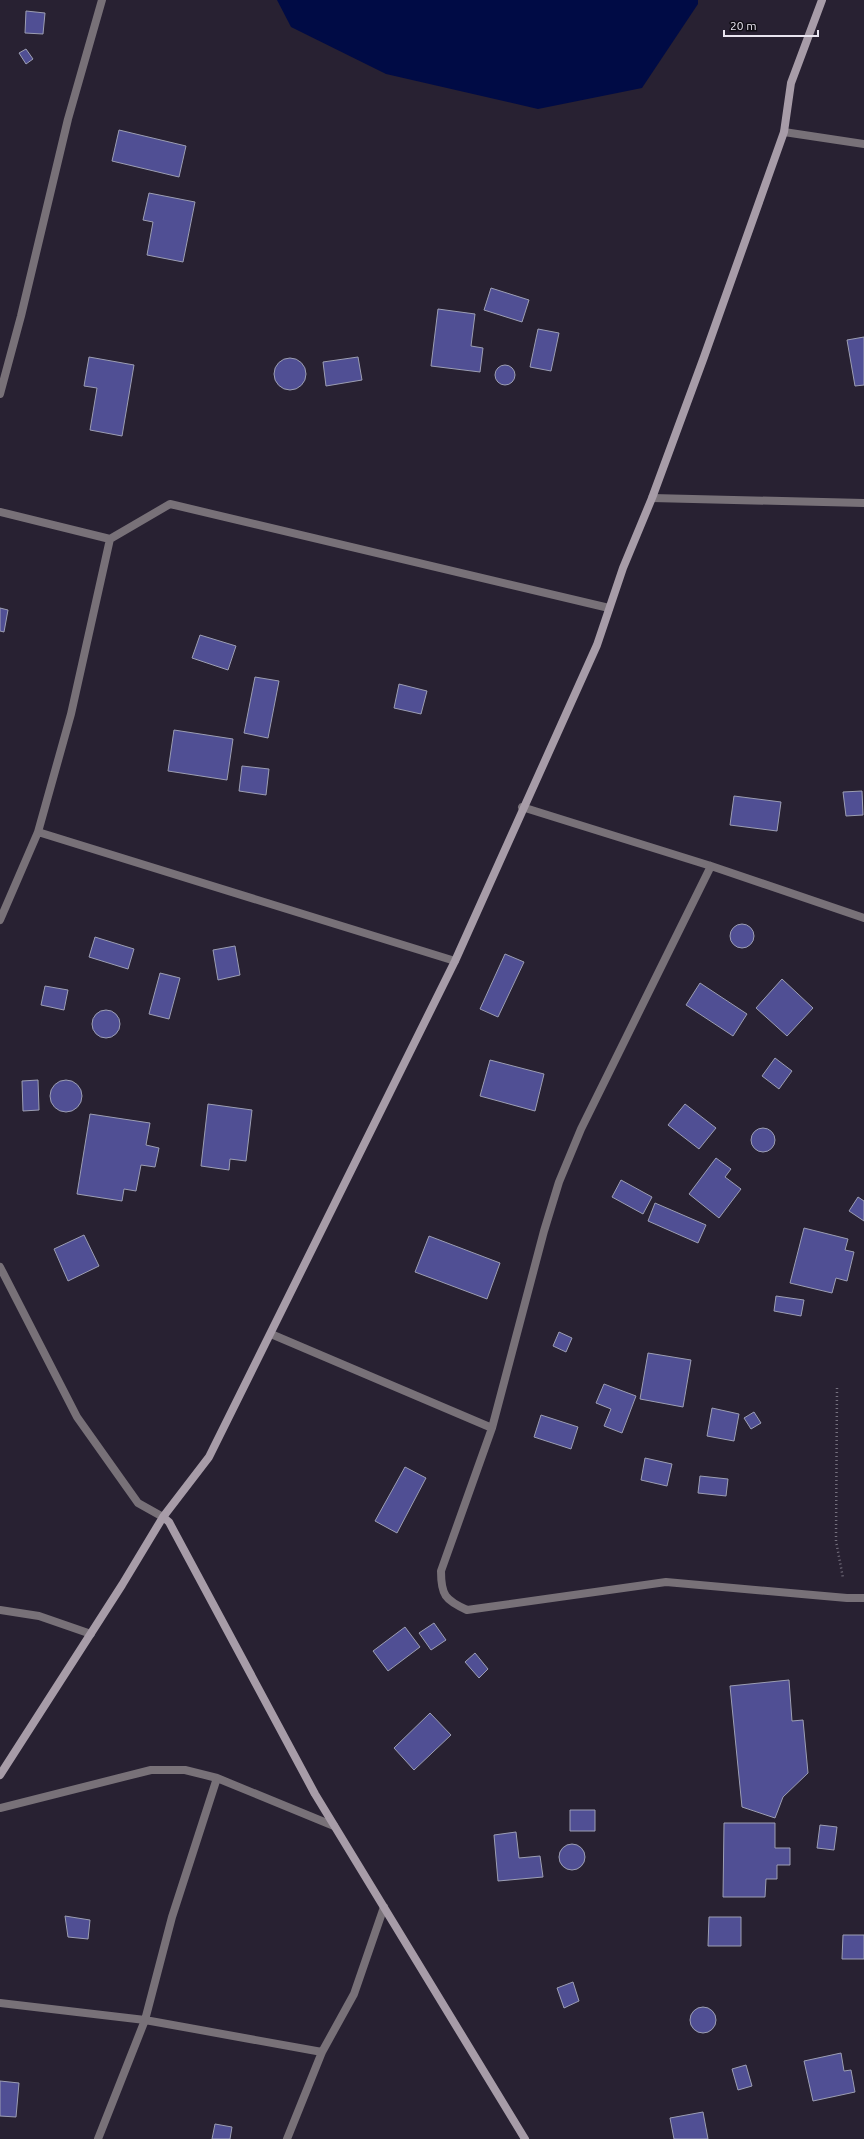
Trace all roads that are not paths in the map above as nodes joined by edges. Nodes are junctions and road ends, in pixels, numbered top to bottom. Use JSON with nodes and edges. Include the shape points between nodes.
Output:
{"nodes":[{"id":1,"x":102,"y":0,"type":"edge"},
{"id":2,"x":822,"y":0,"type":"edge"},
{"id":3,"x":784,"y":132,"type":"junction"},
{"id":4,"x":864,"y":144,"type":"edge"},
{"id":5,"x":0,"y":394,"type":"edge"},
{"id":6,"x":652,"y":498,"type":"junction"},
{"id":7,"x":864,"y":503,"type":"edge"},
{"id":8,"x":0,"y":512,"type":"edge"},
{"id":9,"x":110,"y":539,"type":"junction"},
{"id":10,"x":610,"y":608,"type":"junction"},
{"id":11,"x":522,"y":807,"type":"junction"},
{"id":12,"x":38,"y":832,"type":"junction"},
{"id":13,"x":711,"y":866,"type":"junction"},
{"id":14,"x":864,"y":918,"type":"edge"},
{"id":15,"x":0,"y":920,"type":"edge"},
{"id":16,"x":455,"y":961,"type":"junction"},
{"id":17,"x":0,"y":1267,"type":"edge"},
{"id":18,"x":271,"y":1334,"type":"junction"},
{"id":19,"x":492,"y":1428,"type":"junction"},
{"id":20,"x":163,"y":1517,"type":"junction"},
{"id":21,"x":864,"y":1598,"type":"edge"},
{"id":22,"x":0,"y":1610,"type":"edge"},
{"id":23,"x":91,"y":1634,"type":"junction"},
{"id":24,"x":0,"y":1775,"type":"edge"},
{"id":25,"x":217,"y":1778,"type":"junction"},
{"id":26,"x":0,"y":1808,"type":"edge"},
{"id":27,"x":334,"y":1826,"type":"junction"},
{"id":28,"x":384,"y":1907,"type":"junction"},
{"id":29,"x":0,"y":2003,"type":"edge"},
{"id":30,"x":144,"y":2020,"type":"junction"},
{"id":31,"x":322,"y":2052,"type":"junction"},
{"id":32,"x":98,"y":2139,"type":"edge"},
{"id":33,"x":286,"y":2139,"type":"edge"},
{"id":34,"x":525,"y":2139,"type":"edge"}],
"edges":[{"from":1,"to":5,"type":"street","via":[[68,119]]},
{"from":2,"to":3,"type":"street","via":[[791,83]]},
{"from":3,"to":4,"type":"street"},
{"from":3,"to":6,"type":"street"},
{"from":6,"to":7,"type":"street"},
{"from":6,"to":10,"type":"street","via":[[623,568]]},
{"from":8,"to":9,"type":"street"},
{"from":9,"to":10,"type":"street","via":[[170,504]]},
{"from":9,"to":12,"type":"street","via":[[71,714]]},
{"from":10,"to":11,"type":"street","via":[[597,645]]},
{"from":11,"to":13,"type":"street"},
{"from":11,"to":16,"type":"street"},
{"from":12,"to":15,"type":"street"},
{"from":12,"to":16,"type":"street"},
{"from":13,"to":14,"type":"street"},
{"from":13,"to":19,"type":"street","via":[[581,1129],[559,1182]]},
{"from":16,"to":18,"type":"street"},
{"from":17,"to":20,"type":"street","via":[[77,1417],[138,1503]]},
{"from":18,"to":19,"type":"street"},
{"from":18,"to":20,"type":"street","via":[[209,1457]]},
{"from":19,"to":21,"type":"street","via":[[441,1571],[441,1586],[450,1602],[467,1610],[666,1582]]},
{"from":20,"to":23,"type":"street"},
{"from":20,"to":27,"type":"street","via":[[169,1522]]},
{"from":22,"to":23,"type":"street","via":[[39,1616]]},
{"from":23,"to":24,"type":"street"},
{"from":25,"to":26,"type":"street","via":[[186,1770],[151,1770]]},
{"from":25,"to":27,"type":"street"},
{"from":25,"to":30,"type":"street","via":[[172,1917]]},
{"from":27,"to":28,"type":"street"},
{"from":28,"to":31,"type":"street","via":[[354,1994]]},
{"from":28,"to":34,"type":"street"},
{"from":29,"to":30,"type":"street"},
{"from":30,"to":31,"type":"street"},
{"from":30,"to":32,"type":"street"},
{"from":31,"to":33,"type":"street"}]}
